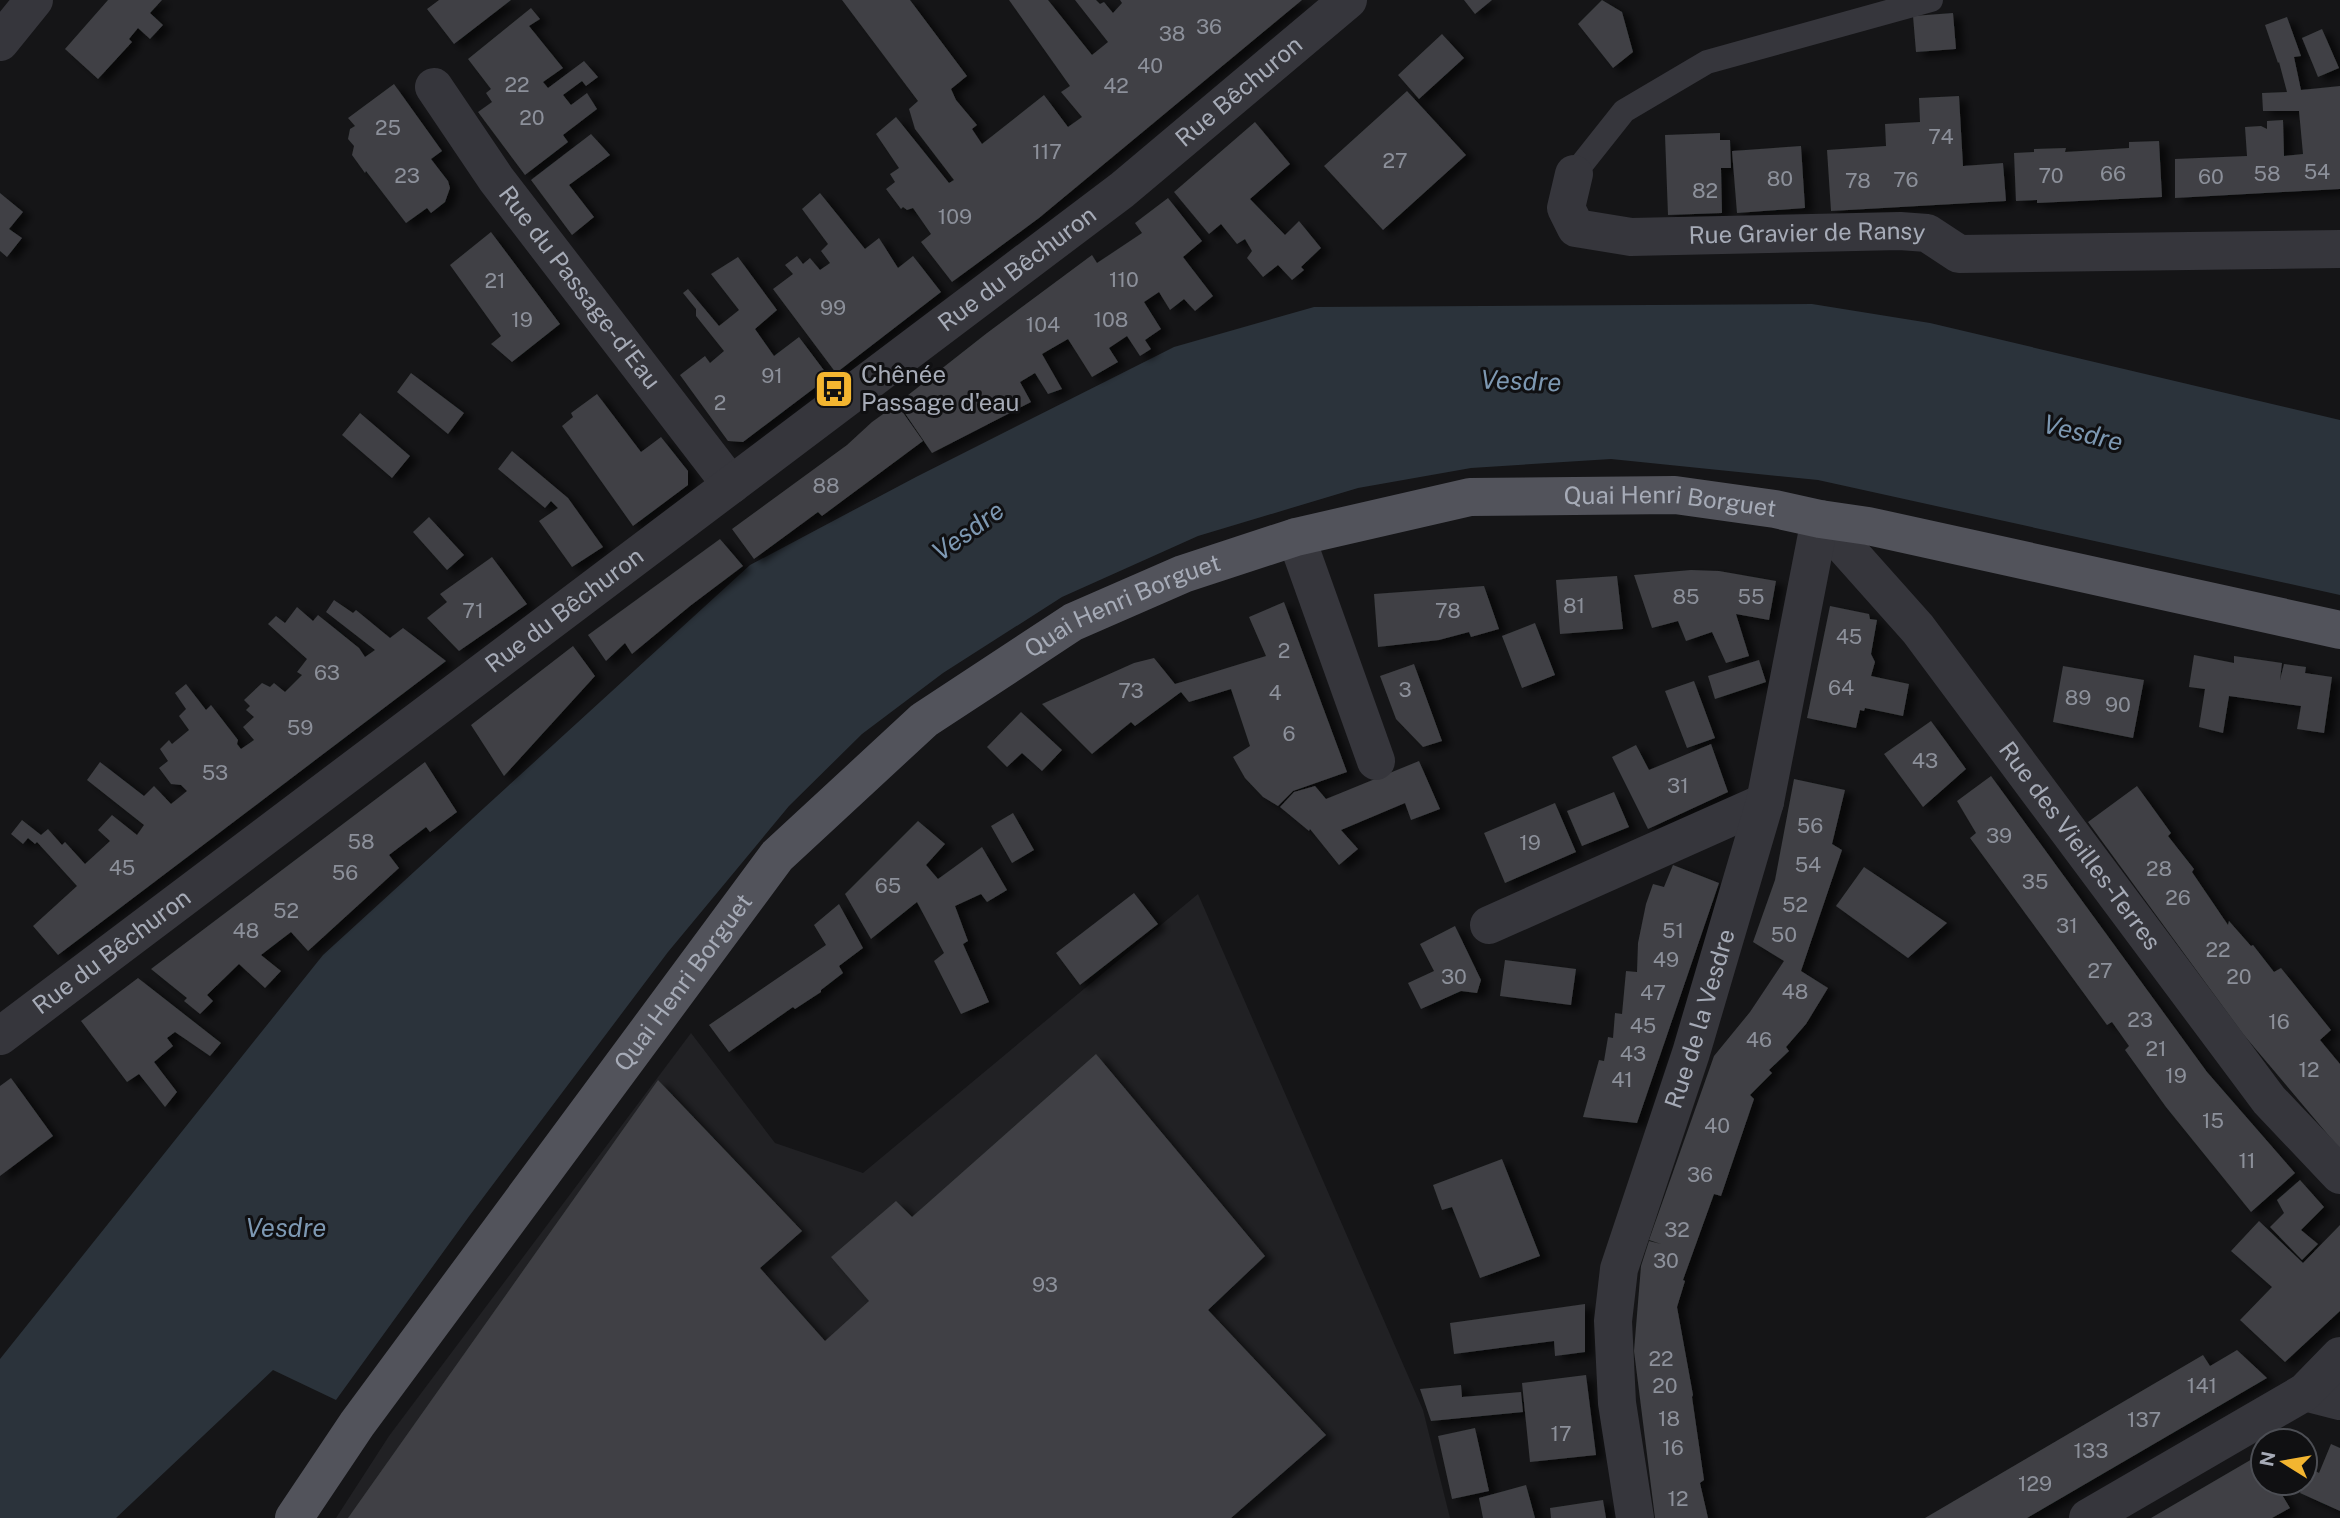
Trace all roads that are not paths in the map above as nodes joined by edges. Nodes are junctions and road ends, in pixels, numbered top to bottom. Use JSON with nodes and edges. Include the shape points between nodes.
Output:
{"nodes":[{"id":1,"x":34,"y":0,"type":"edge"},
{"id":2,"x":1348,"y":0,"type":"edge"},
{"id":3,"x":1931,"y":0,"type":"edge"},
{"id":4,"x":0,"y":42,"type":"edge"},
{"id":5,"x":434,"y":87,"type":"dead end"},
{"id":6,"x":1574,"y":174,"type":"joint"},
{"id":7,"x":1130,"y":183,"type":"joint"},
{"id":8,"x":2340,"y":249,"type":"edge"},
{"id":9,"x":731,"y":485,"type":"junction"},
{"id":10,"x":1820,"y":519,"type":"junction"},
{"id":11,"x":1296,"y":537,"type":"junction"},
{"id":12,"x":2340,"y":630,"type":"edge"},
{"id":13,"x":1376,"y":761,"type":"dead end"},
{"id":14,"x":1765,"y":802,"type":"junction"},
{"id":15,"x":1489,"y":925,"type":"dead end"},
{"id":16,"x":0,"y":1036,"type":"edge"},
{"id":17,"x":2340,"y":1175,"type":"edge"},
{"id":18,"x":2340,"y":1356,"type":"edge"},
{"id":19,"x":2323,"y":1397,"type":"edge"},
{"id":20,"x":294,"y":1518,"type":"edge"},
{"id":21,"x":1635,"y":1518,"type":"edge"},
{"id":22,"x":2088,"y":1518,"type":"edge"}],
"edges":[{"from":1,"to":4,"type":"street"},
{"from":2,"to":7,"type":"street","name":"Rue Bêchuron"},
{"from":3,"to":6,"type":"lane","via":[[1707,62],[1624,111]]},
{"from":5,"to":9,"type":"street","name":"Rue du Passage-d'Eau","via":[[496,179]]},
{"from":6,"to":8,"type":"street","name":"Rue Gravier de Ransy","via":[[1566,208],[1576,228],[1631,237],[1900,230],[1927,233],[1959,254]]},
{"from":7,"to":9,"type":"street","name":"Rue du Bêchuron"},
{"from":9,"to":16,"type":"street","name":"Rue du Bêchuron"},
{"from":10,"to":11,"type":"main road","name":"Quai Henri Borguet","via":[[1675,495],[1470,497]]},
{"from":10,"to":12,"type":"main road","name":"Quai Henri Borguet"},
{"from":10,"to":14,"type":"street","name":"Rue de la Vesdre"},
{"from":10,"to":17,"type":"street","name":"Rue des Vieilles-Terres","via":[[1918,629],[2269,1100]]},
{"from":11,"to":13,"type":"street"},
{"from":11,"to":20,"type":"main road","name":"Quai Henri Borguet","via":[[1183,574],[1073,622],[925,720],[777,856],[357,1424]]},
{"from":14,"to":15,"type":"street"},
{"from":14,"to":21,"type":"street","name":"Rue de la Vesdre","via":[[1691,1053],[1619,1269],[1613,1321],[1617,1403]]},
{"from":18,"to":19,"type":"street"},
{"from":19,"to":22,"type":"street"}]}
